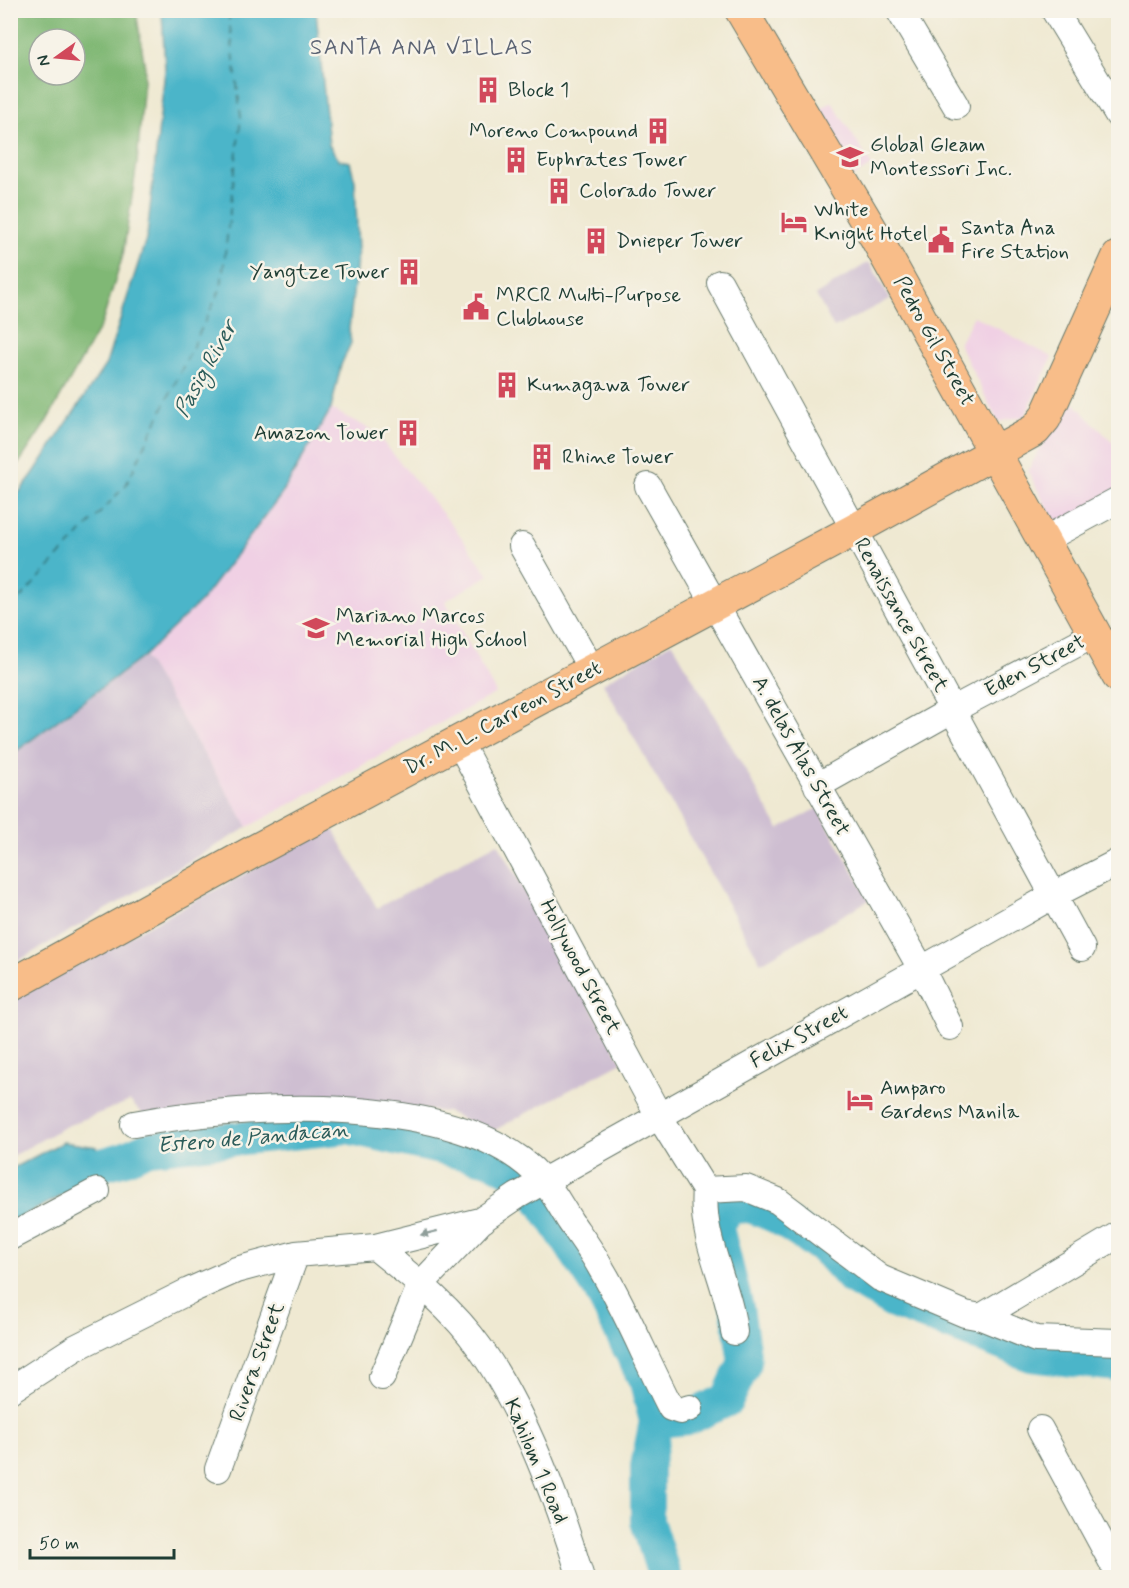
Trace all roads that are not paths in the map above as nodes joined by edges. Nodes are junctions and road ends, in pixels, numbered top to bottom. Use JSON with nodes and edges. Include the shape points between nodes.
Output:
{"nodes":[{"id":1,"x":741,"y":10,"type":"edge"},
{"id":2,"x":899,"y":10,"type":"edge"},
{"id":3,"x":1054,"y":10,"type":"edge"},
{"id":4,"x":956,"y":106,"type":"dead end"},
{"id":5,"x":1119,"y":115,"type":"edge"},
{"id":6,"x":1119,"y":257,"type":"edge"},
{"id":7,"x":720,"y":283,"type":"dead end"},
{"id":8,"x":996,"y":451,"type":"junction"},
{"id":9,"x":648,"y":486,"type":"dead end"},
{"id":10,"x":1119,"y":500,"type":"edge"},
{"id":11,"x":854,"y":530,"type":"junction"},
{"id":12,"x":1044,"y":540,"type":"junction"},
{"id":13,"x":522,"y":546,"type":"dead end"},
{"id":14,"x":715,"y":604,"type":"junction"},
{"id":15,"x":1095,"y":634,"type":"junction"},
{"id":16,"x":592,"y":670,"type":"junction"},
{"id":17,"x":1119,"y":676,"type":"edge"},
{"id":18,"x":952,"y":710,"type":"junction"},
{"id":19,"x":459,"y":742,"type":"junction"},
{"id":20,"x":817,"y":786,"type":"junction"},
{"id":21,"x":1119,"y":862,"type":"edge"},
{"id":22,"x":1054,"y":895,"type":"junction"},
{"id":23,"x":1082,"y":948,"type":"dead end"},
{"id":24,"x":922,"y":970,"type":"junction"},
{"id":25,"x":10,"y":986,"type":"edge"},
{"id":26,"x":950,"y":1027,"type":"dead end"},
{"id":27,"x":659,"y":1116,"type":"junction"},
{"id":28,"x":134,"y":1124,"type":"dead end"},
{"id":29,"x":533,"y":1186,"type":"junction"},
{"id":30,"x":705,"y":1190,"type":"junction"},
{"id":31,"x":97,"y":1191,"type":"dead end"},
{"id":32,"x":483,"y":1220,"type":"junction"},
{"id":33,"x":1119,"y":1235,"type":"edge"},
{"id":34,"x":10,"y":1237,"type":"edge"},
{"id":35,"x":375,"y":1247,"type":"junction"},
{"id":36,"x":296,"y":1254,"type":"junction"},
{"id":37,"x":421,"y":1284,"type":"junction"},
{"id":38,"x":981,"y":1317,"type":"junction"},
{"id":39,"x":734,"y":1332,"type":"dead end"},
{"id":40,"x":1119,"y":1342,"type":"edge"},
{"id":41,"x":382,"y":1377,"type":"dead end"},
{"id":42,"x":10,"y":1390,"type":"edge"},
{"id":43,"x":690,"y":1408,"type":"dead end"},
{"id":44,"x":1040,"y":1429,"type":"dead end"},
{"id":45,"x":218,"y":1469,"type":"dead end"},
{"id":46,"x":1119,"y":1573,"type":"edge"},
{"id":47,"x":581,"y":1578,"type":"edge"}],
"edges":[{"from":1,"to":8,"type":"main road","name":"Pedro Gil Street"},
{"from":2,"to":4,"type":"street"},
{"from":3,"to":5,"type":"street"},
{"from":6,"to":8,"type":"main road","name":"Dr. M. L. Carreon Street","via":[[1045,418],[1035,430]]},
{"from":7,"to":11,"type":"street","name":"Renaissance Street"},
{"from":8,"to":11,"type":"main road","name":"Dr. M. L. Carreon Street"},
{"from":8,"to":12,"type":"main road","name":"Pedro Gil Street"},
{"from":9,"to":14,"type":"street","name":"A. delas Alas Street"},
{"from":10,"to":12,"type":"street"},
{"from":11,"to":14,"type":"main road","name":"Dr. M. L. Carreon Street"},
{"from":11,"to":18,"type":"street","name":"Renaissance Street"},
{"from":12,"to":15,"type":"main road","name":"Pedro Gil Street"},
{"from":13,"to":16,"type":"street"},
{"from":14,"to":16,"type":"main road","name":"Dr. M. L. Carreon Street"},
{"from":14,"to":20,"type":"street","name":"A. delas Alas Street"},
{"from":15,"to":17,"type":"main road","name":"Pedro Gil Street"},
{"from":15,"to":18,"type":"street","name":"Eden Street"},
{"from":16,"to":19,"type":"main road","name":"Dr. M. L. Carreon Street"},
{"from":18,"to":20,"type":"street","name":"Eden Street"},
{"from":18,"to":22,"type":"street","name":"Renaissance Street"},
{"from":19,"to":25,"type":"main road","name":"Dr. M. L. Carreon Street"},
{"from":19,"to":27,"type":"street","name":"Hollywood Street"},
{"from":20,"to":24,"type":"street","name":"A. delas Alas Street"},
{"from":21,"to":22,"type":"street","name":"Felix Street"},
{"from":22,"to":23,"type":"street","name":"Renaissance Street"},
{"from":22,"to":24,"type":"street","name":"Felix Street"},
{"from":24,"to":26,"type":"street","name":"A. delas Alas Street"},
{"from":24,"to":27,"type":"street","name":"Felix Street"},
{"from":27,"to":29,"type":"street","name":"Felix Street"},
{"from":27,"to":30,"type":"street","name":"Hollywood Street"},
{"from":28,"to":29,"type":"street","via":[[191,1114],[326,1107],[422,1120],[457,1129],[510,1152]]},
{"from":29,"to":32,"type":"street","name":"Felix Street"},
{"from":29,"to":43,"type":"street","via":[[602,1269],[671,1408]]},
{"from":30,"to":38,"type":"street","via":[[746,1188],[778,1201],[879,1278]]},
{"from":30,"to":39,"type":"street","via":[[710,1243],[732,1312]]},
{"from":31,"to":34,"type":"street"},
{"from":32,"to":35,"type":"street","name":"Felix Street","one_way":true},
{"from":32,"to":37,"type":"street","name":"Felix Street"},
{"from":33,"to":38,"type":"street"},
{"from":35,"to":36,"type":"street"},
{"from":35,"to":37,"type":"street","name":"Kahilom 1 Road"},
{"from":36,"to":42,"type":"street","via":[[236,1270],[189,1291],[75,1348]]},
{"from":36,"to":45,"type":"street","name":"Rivera Street"},
{"from":37,"to":41,"type":"street"},
{"from":37,"to":47,"type":"street","name":"Kahilom 1 Road","via":[[480,1346],[517,1407]]},
{"from":38,"to":40,"type":"street","via":[[1036,1339]]},
{"from":44,"to":46,"type":"street"}]}
